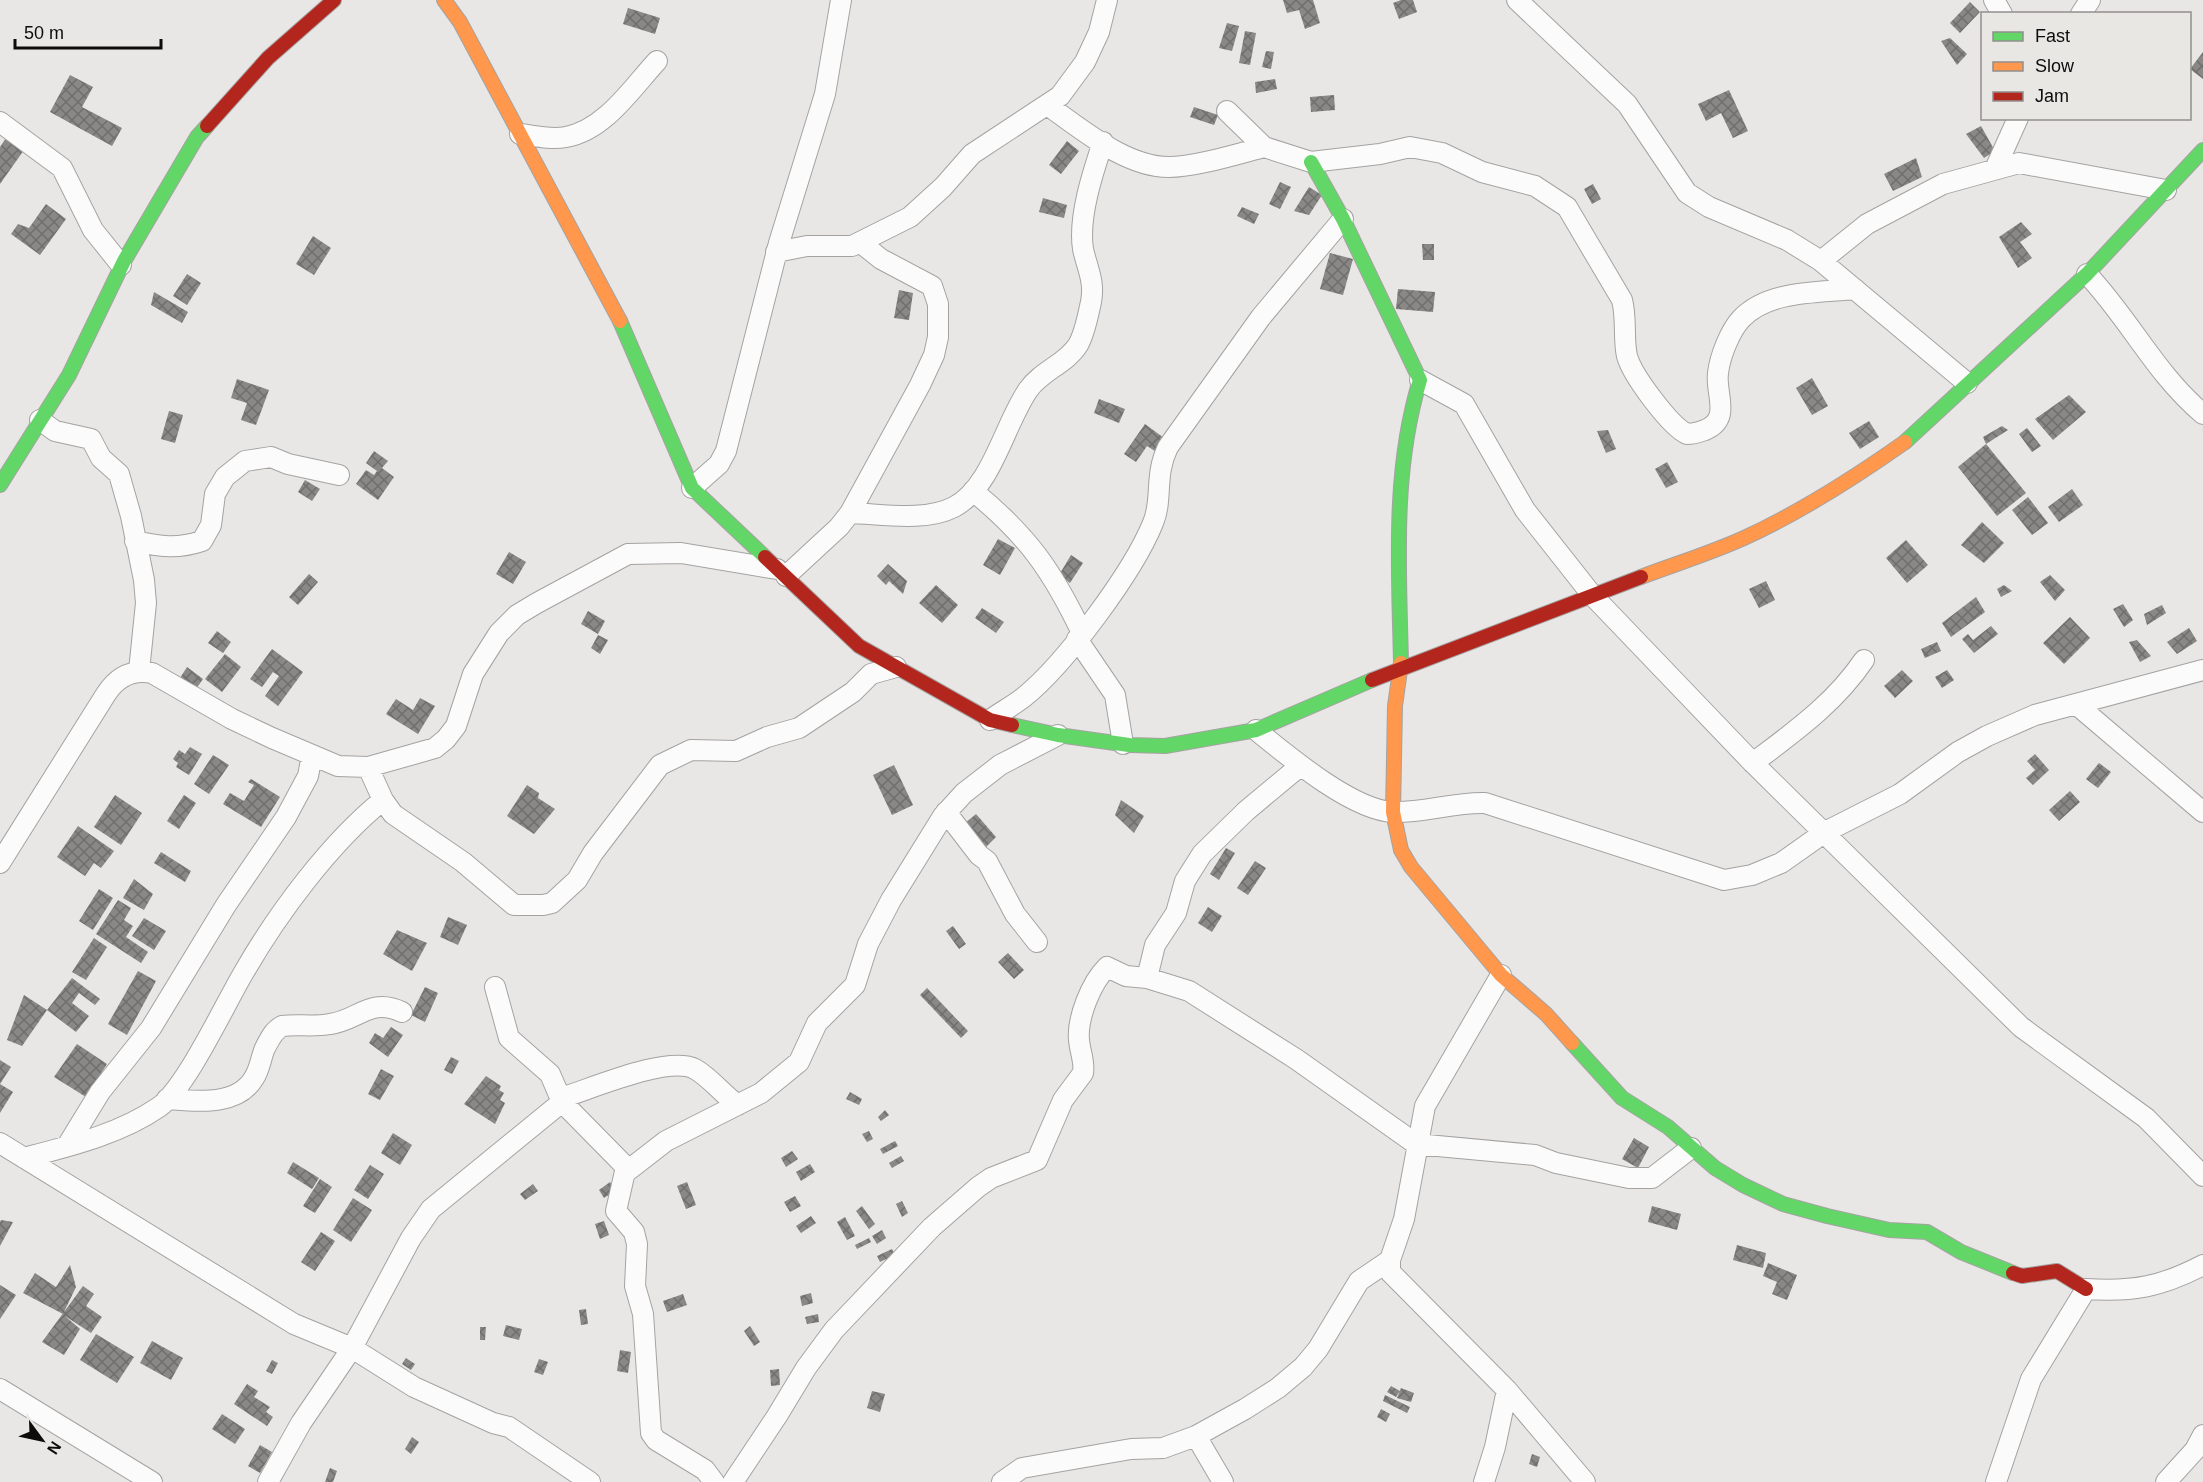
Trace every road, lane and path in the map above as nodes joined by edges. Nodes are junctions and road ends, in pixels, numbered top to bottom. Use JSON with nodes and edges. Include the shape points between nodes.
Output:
{"nodes":[{"id":1,"x":334,"y":0,"type":"edge"},
{"id":2,"x":444,"y":0,"type":"edge"},
{"id":3,"x":841,"y":0,"type":"edge"},
{"id":4,"x":1107,"y":0,"type":"edge"},
{"id":5,"x":1517,"y":0,"type":"edge"},
{"id":6,"x":657,"y":61,"type":"dead end"},
{"id":7,"x":1047,"y":105,"type":"junction"},
{"id":8,"x":1227,"y":111,"type":"dead end"},
{"id":9,"x":2017,"y":120,"type":"edge"},
{"id":10,"x":0,"y":122,"type":"edge"},
{"id":11,"x":520,"y":134,"type":"junction"},
{"id":12,"x":1103,"y":142,"type":"junction"},
{"id":13,"x":1264,"y":147,"type":"junction"},
{"id":14,"x":2203,"y":150,"type":"edge"},
{"id":15,"x":1311,"y":162,"type":"junction"},
{"id":16,"x":1995,"y":169,"type":"junction"},
{"id":17,"x":2166,"y":190,"type":"junction"},
{"id":18,"x":1343,"y":219,"type":"junction"},
{"id":19,"x":861,"y":243,"type":"junction"},
{"id":20,"x":776,"y":252,"type":"junction"},
{"id":21,"x":1821,"y":261,"type":"junction"},
{"id":22,"x":121,"y":265,"type":"junction"},
{"id":23,"x":2087,"y":274,"type":"junction"},
{"id":24,"x":1854,"y":289,"type":"junction"},
{"id":25,"x":1420,"y":380,"type":"junction"},
{"id":26,"x":1967,"y":383,"type":"junction"},
{"id":27,"x":2203,"y":414,"type":"edge"},
{"id":28,"x":40,"y":420,"type":"junction"},
{"id":29,"x":339,"y":475,"type":"dead end"},
{"id":30,"x":0,"y":485,"type":"edge"},
{"id":31,"x":692,"y":488,"type":"junction"},
{"id":32,"x":973,"y":491,"type":"junction"},
{"id":33,"x":850,"y":513,"type":"junction"},
{"id":34,"x":135,"y":541,"type":"junction"},
{"id":35,"x":782,"y":573,"type":"junction"},
{"id":36,"x":1592,"y":595,"type":"junction"},
{"id":37,"x":1080,"y":636,"type":"junction"},
{"id":38,"x":1864,"y":660,"type":"dead end"},
{"id":39,"x":896,"y":667,"type":"junction"},
{"id":40,"x":1401,"y":668,"type":"junction"},
{"id":41,"x":139,"y":670,"type":"junction"},
{"id":42,"x":2203,"y":670,"type":"edge"},
{"id":43,"x":2077,"y":705,"type":"junction"},
{"id":44,"x":990,"y":720,"type":"junction"},
{"id":45,"x":1256,"y":730,"type":"junction"},
{"id":46,"x":1058,"y":735,"type":"junction"},
{"id":47,"x":1123,"y":744,"type":"junction"},
{"id":48,"x":312,"y":755,"type":"junction"},
{"id":49,"x":1753,"y":763,"type":"junction"},
{"id":50,"x":1300,"y":766,"type":"junction"},
{"id":51,"x":368,"y":767,"type":"junction"},
{"id":52,"x":383,"y":800,"type":"junction"},
{"id":53,"x":946,"y":812,"type":"junction"},
{"id":54,"x":1393,"y":812,"type":"junction"},
{"id":55,"x":2203,"y":812,"type":"edge"},
{"id":56,"x":1825,"y":832,"type":"junction"},
{"id":57,"x":0,"y":863,"type":"edge"},
{"id":58,"x":1037,"y":942,"type":"dead end"},
{"id":59,"x":1501,"y":975,"type":"junction"},
{"id":60,"x":1147,"y":978,"type":"junction"},
{"id":61,"x":495,"y":987,"type":"dead end"},
{"id":62,"x":402,"y":1012,"type":"dead end"},
{"id":63,"x":167,"y":1099,"type":"junction"},
{"id":64,"x":562,"y":1100,"type":"junction"},
{"id":65,"x":738,"y":1105,"type":"junction"},
{"id":66,"x":0,"y":1143,"type":"edge"},
{"id":67,"x":1416,"y":1144,"type":"junction"},
{"id":68,"x":67,"y":1146,"type":"junction"},
{"id":69,"x":1691,"y":1148,"type":"junction"},
{"id":70,"x":24,"y":1158,"type":"junction"},
{"id":71,"x":626,"y":1172,"type":"junction"},
{"id":72,"x":2203,"y":1176,"type":"edge"},
{"id":73,"x":1390,"y":1260,"type":"junction"},
{"id":74,"x":2203,"y":1265,"type":"edge"},
{"id":75,"x":2086,"y":1289,"type":"junction"},
{"id":76,"x":352,"y":1348,"type":"junction"},
{"id":77,"x":1507,"y":1390,"type":"junction"},
{"id":78,"x":3,"y":1396,"type":"edge"},
{"id":79,"x":2203,"y":1434,"type":"edge"},
{"id":80,"x":1196,"y":1436,"type":"junction"},
{"id":81,"x":152,"y":1482,"type":"edge"},
{"id":82,"x":268,"y":1482,"type":"edge"},
{"id":83,"x":590,"y":1482,"type":"edge"},
{"id":84,"x":714,"y":1482,"type":"edge"},
{"id":85,"x":733,"y":1482,"type":"edge"},
{"id":86,"x":1002,"y":1482,"type":"edge"},
{"id":87,"x":1223,"y":1482,"type":"edge"},
{"id":88,"x":1484,"y":1482,"type":"edge"},
{"id":89,"x":1585,"y":1482,"type":"edge"},
{"id":90,"x":1996,"y":1482,"type":"edge"},
{"id":91,"x":2166,"y":1482,"type":"edge"}],
"edges":[{"from":1,"to":22,"type":"street","via":[[268,58],[197,137]]},
{"from":2,"to":11,"type":"street","via":[[460,22]]},
{"from":3,"to":20,"type":"street","via":[[825,94]]},
{"from":4,"to":7,"type":"street","via":[[1099,32],[1085,62],[1060,96]]},
{"from":5,"to":21,"type":"street","via":[[1627,104],[1687,193],[1709,207],[1787,240]]},
{"from":6,"to":11,"type":"street","via":[[600,121],[582,132],[566,137]]},
{"from":7,"to":12,"type":"street"},
{"from":7,"to":19,"type":"street","via":[[972,154],[910,217]]},
{"from":8,"to":13,"type":"street"},
{"from":9,"to":16,"type":"street"},
{"from":10,"to":22,"type":"street","via":[[63,168],[93,231]]},
{"from":11,"to":31,"type":"street","via":[[620,322]]},
{"from":12,"to":13,"type":"street","via":[[1124,155],[1169,167]]},
{"from":12,"to":32,"type":"street","via":[[1092,174],[1084,221],[1083,248],[1093,283],[1082,336],[1072,352],[1028,389]]},
{"from":13,"to":15,"type":"street"},
{"from":14,"to":17,"type":"street"},
{"from":15,"to":18,"type":"street"},
{"from":15,"to":24,"type":"street","via":[[1410,147],[1442,153],[1482,172],[1534,186],[1555,198],[1567,207],[1622,300],[1627,355],[1634,374],[1688,434],[1714,426],[1719,419],[1718,374],[1731,332],[1742,318],[1776,298]]},
{"from":16,"to":17,"type":"street","via":[[2019,164]]},
{"from":16,"to":21,"type":"street","via":[[1943,184],[1867,224]]},
{"from":17,"to":23,"type":"street"},
{"from":18,"to":25,"type":"street"},
{"from":18,"to":37,"type":"street","via":[[1261,317],[1168,447],[1159,469],[1154,522],[1131,563]]},
{"from":19,"to":20,"type":"street"},
{"from":19,"to":33,"type":"street","via":[[881,260],[932,286],[937,294],[939,324],[934,355],[920,385]]},
{"from":20,"to":31,"type":"street","via":[[726,451],[719,464]]},
{"from":21,"to":24,"type":"street"},
{"from":22,"to":28,"type":"street","via":[[69,375]]},
{"from":23,"to":26,"type":"street"},
{"from":23,"to":27,"type":"street","via":[[2113,302],[2160,371]]},
{"from":24,"to":26,"type":"street"},
{"from":25,"to":36,"type":"street","via":[[1464,404],[1525,510]]},
{"from":25,"to":40,"type":"street","via":[[1411,409],[1398,516]]},
{"from":26,"to":36,"type":"street","via":[[1908,439],[1805,507],[1743,538]]},
{"from":28,"to":30,"type":"street"},
{"from":28,"to":34,"type":"street","via":[[56,431],[91,439],[101,458],[119,474]]},
{"from":29,"to":34,"type":"street","via":[[271,457],[245,461],[225,477],[215,494],[211,525],[202,541],[182,548]]},
{"from":31,"to":35,"type":"street"},
{"from":32,"to":33,"type":"street","via":[[951,509],[924,515]]},
{"from":32,"to":37,"type":"street","via":[[1023,535],[1060,589]]},
{"from":33,"to":35,"type":"street","via":[[839,527]]},
{"from":34,"to":41,"type":"street","via":[[146,603]]},
{"from":35,"to":39,"type":"street","via":[[859,646]]},
{"from":35,"to":51,"type":"street","via":[[681,553],[628,554],[517,615],[473,674],[456,726],[446,739],[435,748]]},
{"from":36,"to":40,"type":"street"},
{"from":36,"to":49,"type":"street"},
{"from":37,"to":44,"type":"street","via":[[1047,676]]},
{"from":37,"to":47,"type":"street","via":[[1115,695]]},
{"from":38,"to":49,"type":"street","via":[[1851,680],[1818,714]]},
{"from":39,"to":44,"type":"street"},
{"from":39,"to":52,"type":"street","via":[[871,674],[853,692],[799,728],[736,751],[691,750],[660,765],[577,880],[552,903],[514,905],[463,862],[393,814]]},
{"from":40,"to":45,"type":"street"},
{"from":40,"to":54,"type":"street","via":[[1395,706]]},
{"from":41,"to":48,"type":"street","via":[[152,673],[232,718]]},
{"from":41,"to":57,"type":"street","via":[[114,682]]},
{"from":42,"to":43,"type":"street"},
{"from":43,"to":55,"type":"street"},
{"from":43,"to":56,"type":"street","via":[[2035,715],[1987,736],[1900,794]]},
{"from":44,"to":46,"type":"street"},
{"from":45,"to":47,"type":"street","via":[[1165,746]]},
{"from":45,"to":50,"type":"street"},
{"from":46,"to":47,"type":"street"},
{"from":46,"to":53,"type":"street","via":[[1000,765]]},
{"from":48,"to":51,"type":"street","via":[[338,766]]},
{"from":48,"to":68,"type":"street","via":[[308,776],[286,817],[226,905],[151,1028],[105,1084]]},
{"from":49,"to":56,"type":"street"},
{"from":50,"to":54,"type":"street","via":[[1351,797]]},
{"from":50,"to":60,"type":"street","via":[[1245,811],[1202,854],[1185,881],[1176,913],[1155,945]]},
{"from":51,"to":52,"type":"street"},
{"from":52,"to":63,"type":"street","via":[[354,825],[304,885],[246,969],[189,1070]]},
{"from":53,"to":58,"type":"street","via":[[987,861],[1015,914]]},
{"from":53,"to":65,"type":"street","via":[[891,900],[868,944],[855,985],[817,1023],[799,1062],[761,1093]]},
{"from":54,"to":56,"type":"street","via":[[1485,803],[1724,880],[1765,871]]},
{"from":54,"to":59,"type":"street","via":[[1401,850],[1411,867]]},
{"from":56,"to":72,"type":"street","via":[[2021,1027],[2146,1118]]},
{"from":59,"to":67,"type":"street","via":[[1425,1106]]},
{"from":59,"to":69,"type":"street","via":[[1546,1014],[1622,1098],[1668,1127]]},
{"from":60,"to":67,"type":"street","via":[[1189,991],[1251,1028]]},
{"from":60,"to":85,"type":"street","via":[[1104,968],[1089,994],[1079,1032],[1083,1073],[1063,1100],[1037,1160],[978,1187],[932,1227],[834,1330]]},
{"from":61,"to":64,"type":"street","via":[[506,1033],[550,1074]]},
{"from":62,"to":63,"type":"street","via":[[378,1006],[329,1025],[282,1026],[270,1037],[255,1077],[236,1095],[218,1100]]},
{"from":63,"to":68,"type":"street","via":[[141,1117]]},
{"from":64,"to":65,"type":"street","via":[[650,1069],[674,1065],[694,1068]]},
{"from":64,"to":71,"type":"street","via":[[624,1164]]},
{"from":64,"to":76,"type":"street","via":[[431,1209],[411,1238]]},
{"from":65,"to":71,"type":"street","via":[[666,1141]]},
{"from":66,"to":70,"type":"street"},
{"from":67,"to":69,"type":"street","via":[[1535,1155],[1629,1178],[1652,1178]]},
{"from":67,"to":73,"type":"street","via":[[1404,1219]]},
{"from":68,"to":70,"type":"street"},
{"from":69,"to":75,"type":"street","via":[[1743,1185],[1783,1204],[1889,1230],[1927,1232],[1984,1263],[2022,1276],[2057,1271]]},
{"from":70,"to":76,"type":"street","via":[[294,1324]]},
{"from":71,"to":84,"type":"street","via":[[616,1211],[634,1232],[637,1244],[635,1286],[643,1314],[651,1432],[656,1440],[705,1470]]},
{"from":73,"to":77,"type":"street","via":[[1390,1272],[1400,1284]]},
{"from":73,"to":80,"type":"street","via":[[1359,1281],[1303,1367],[1262,1399]]},
{"from":74,"to":75,"type":"street","via":[[2154,1287],[2122,1291]]},
{"from":75,"to":90,"type":"street","via":[[2031,1379]]},
{"from":76,"to":82,"type":"street","via":[[301,1423]]},
{"from":76,"to":83,"type":"street","via":[[414,1387],[524,1436]]},
{"from":77,"to":88,"type":"street"},
{"from":77,"to":89,"type":"street"},
{"from":78,"to":81,"type":"street"},
{"from":79,"to":91,"type":"street","via":[[2195,1450]]},
{"from":80,"to":86,"type":"street","via":[[1163,1448],[1131,1449],[1022,1468]]},
{"from":80,"to":87,"type":"street"}]}
